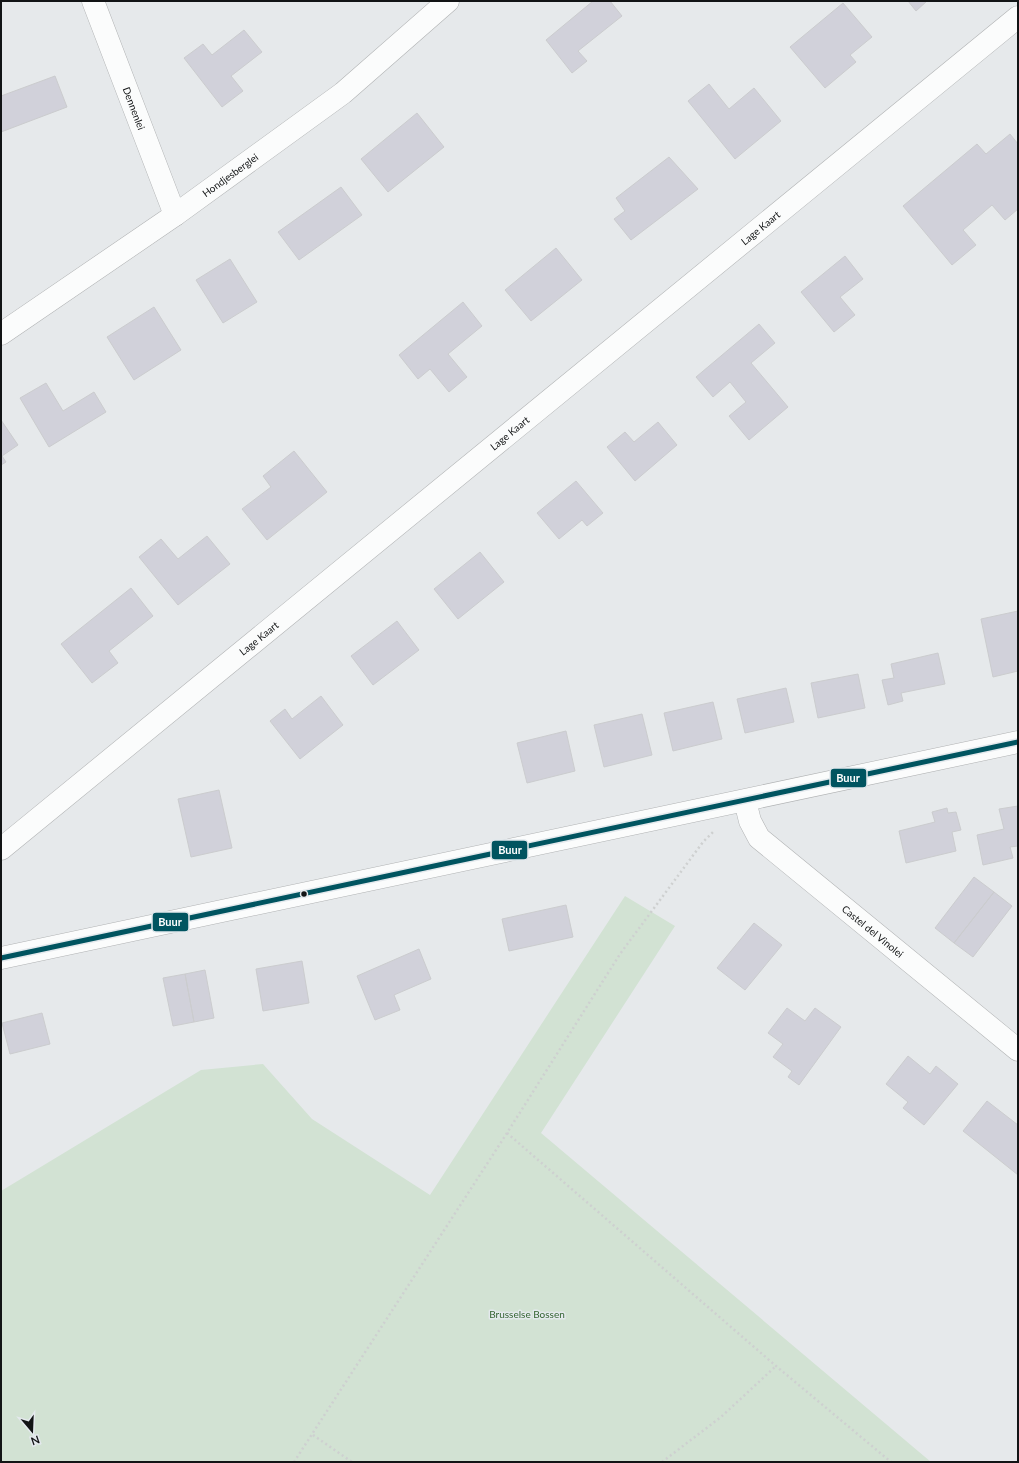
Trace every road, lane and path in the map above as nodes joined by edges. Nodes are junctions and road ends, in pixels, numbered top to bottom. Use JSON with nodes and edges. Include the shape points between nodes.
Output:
{"nodes":[{"id":1,"x":93,"y":1,"type":"edge"},
{"id":2,"x":448,"y":1,"type":"edge"},
{"id":3,"x":1018,"y":17,"type":"edge"},
{"id":4,"x":175,"y":215,"type":"junction"},
{"id":5,"x":1,"y":334,"type":"edge"},
{"id":6,"x":1018,"y":742,"type":"edge"},
{"id":7,"x":745,"y":801,"type":"junction"},
{"id":8,"x":719,"y":827,"type":"dead end"},
{"id":9,"x":1,"y":849,"type":"edge"},
{"id":10,"x":1,"y":958,"type":"edge"},
{"id":11,"x":1018,"y":1050,"type":"edge"},
{"id":12,"x":507,"y":1133,"type":"junction"},
{"id":13,"x":776,"y":1366,"type":"junction"},
{"id":14,"x":313,"y":1435,"type":"junction"},
{"id":15,"x":294,"y":1462,"type":"edge"},
{"id":16,"x":352,"y":1462,"type":"edge"},
{"id":17,"x":662,"y":1462,"type":"edge"},
{"id":18,"x":891,"y":1462,"type":"edge"}],
"edges":[{"from":1,"to":4,"type":"street","name":"Dennenlei"},
{"from":2,"to":4,"type":"street","name":"Hondjesberglei","via":[[343,93]]},
{"from":3,"to":9,"type":"street","name":"Lage Kaart"},
{"from":4,"to":5,"type":"street","name":"Hondjesberglei"},
{"from":6,"to":7,"type":"street"},
{"from":7,"to":10,"type":"street"},
{"from":7,"to":11,"type":"street","name":"Castel del Vinolei","via":[[750,821],[759,838]]},
{"from":8,"to":12,"type":"path","via":[[703,842],[620,954]]},
{"from":12,"to":13,"type":"path"},
{"from":12,"to":14,"type":"path"},
{"from":13,"to":17,"type":"path","via":[[721,1417]]},
{"from":13,"to":18,"type":"path"},
{"from":14,"to":15,"type":"path"},
{"from":14,"to":16,"type":"path"}]}
